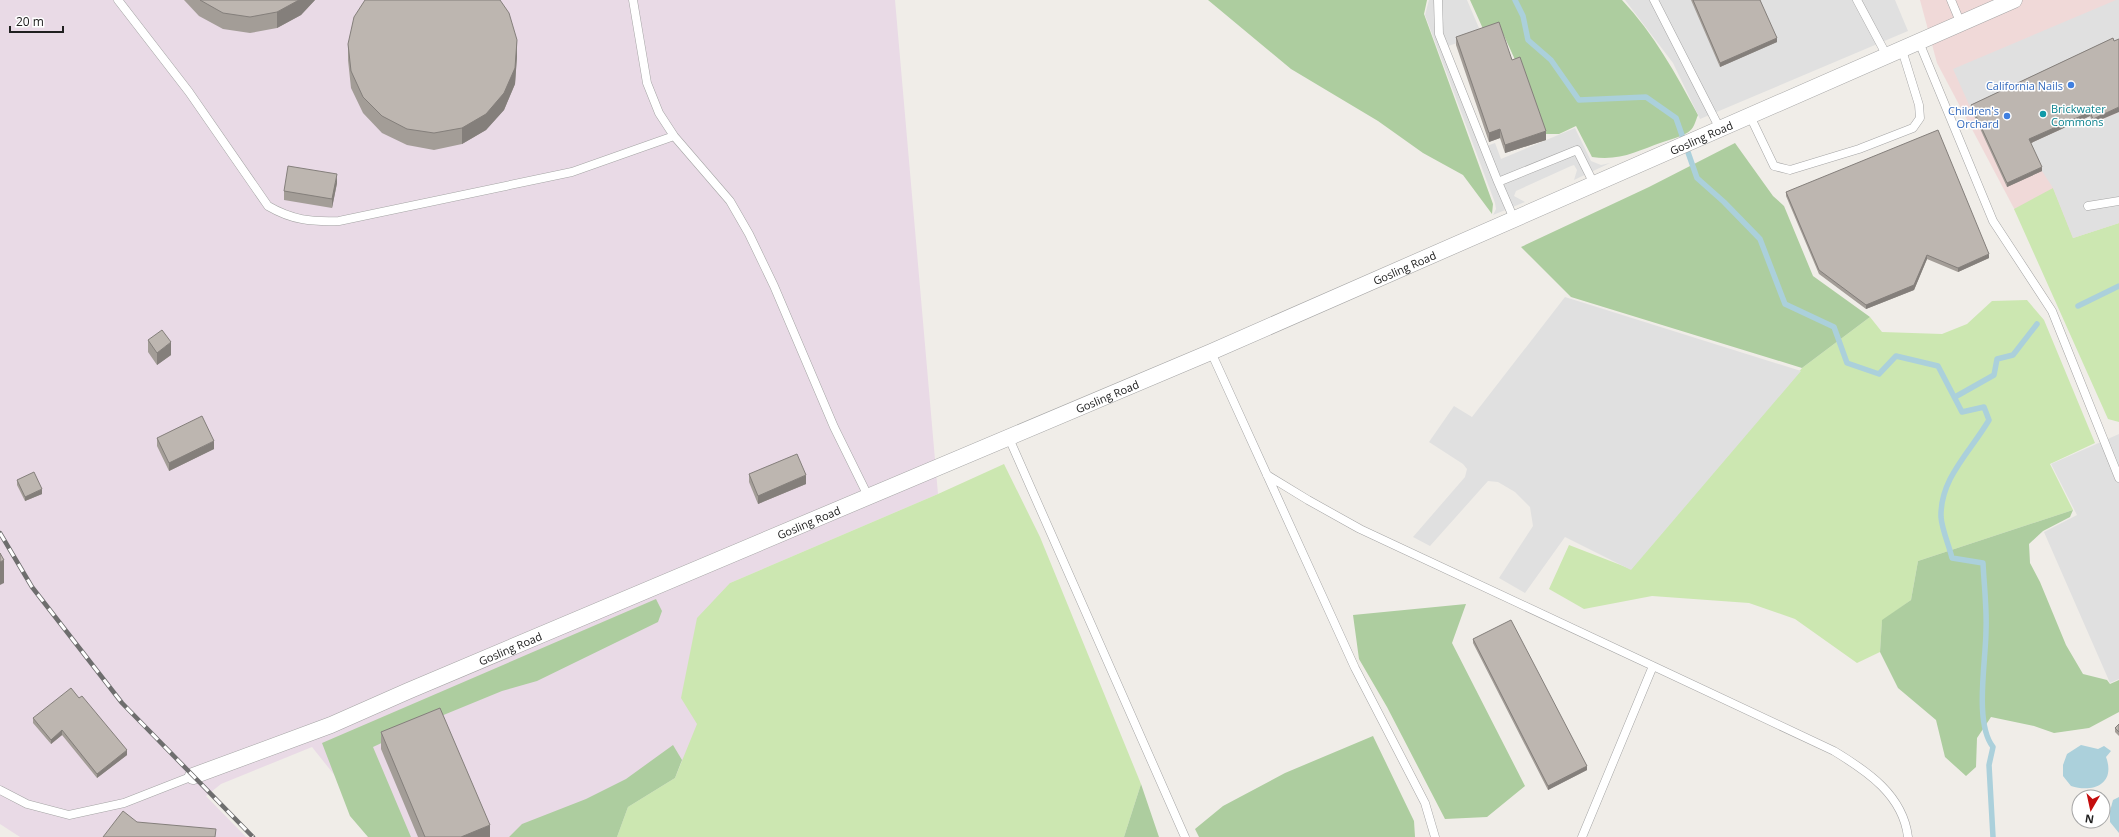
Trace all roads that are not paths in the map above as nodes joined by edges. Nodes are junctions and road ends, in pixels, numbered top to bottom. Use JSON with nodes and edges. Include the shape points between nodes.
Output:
{"nodes":[{"id":1,"x":118,"y":0,"type":"edge"},
{"id":2,"x":633,"y":0,"type":"edge"},
{"id":3,"x":1438,"y":0,"type":"edge"},
{"id":4,"x":1654,"y":0,"type":"edge"},
{"id":5,"x":1857,"y":0,"type":"edge"},
{"id":6,"x":1951,"y":0,"type":"edge"},
{"id":7,"x":2014,"y":0,"type":"edge"},
{"id":8,"x":1961,"y":24,"type":"junction"},
{"id":9,"x":1919,"y":42,"type":"junction"},
{"id":10,"x":1902,"y":50,"type":"junction"},
{"id":11,"x":1887,"y":56,"type":"junction"},
{"id":12,"x":1750,"y":116,"type":"junction"},
{"id":13,"x":1720,"y":129,"type":"junction"},
{"id":14,"x":674,"y":136,"type":"junction"},
{"id":15,"x":1498,"y":182,"type":"junction"},
{"id":16,"x":1594,"y":184,"type":"junction"},
{"id":17,"x":2119,"y":201,"type":"edge"},
{"id":18,"x":2088,"y":206,"type":"dead end"},
{"id":19,"x":1514,"y":220,"type":"junction"},
{"id":20,"x":1211,"y":352,"type":"junction"},
{"id":21,"x":1008,"y":436,"type":"junction"},
{"id":22,"x":1267,"y":475,"type":"junction"},
{"id":23,"x":2119,"y":478,"type":"edge"},
{"id":24,"x":868,"y":496,"type":"junction"},
{"id":25,"x":1653,"y":666,"type":"junction"},
{"id":26,"x":193,"y":776,"type":"joint"},
{"id":27,"x":0,"y":790,"type":"edge"},
{"id":28,"x":1185,"y":837,"type":"edge"},
{"id":29,"x":1435,"y":837,"type":"edge"},
{"id":30,"x":1582,"y":837,"type":"edge"},
{"id":31,"x":1908,"y":837,"type":"edge"}],
"edges":[{"from":1,"to":14,"type":"lane","via":[[189,92],[268,206],[284,215],[313,222],[339,221],[572,172]]},
{"from":2,"to":14,"type":"lane","via":[[647,83],[659,113]]},
{"from":3,"to":15,"type":"lane","via":[[1439,34]]},
{"from":4,"to":13,"type":"lane"},
{"from":5,"to":11,"type":"lane"},
{"from":6,"to":8,"type":"lane"},
{"from":7,"to":8,"type":"street","name":"Gosling Road"},
{"from":8,"to":9,"type":"street","name":"Gosling Road"},
{"from":9,"to":10,"type":"street","name":"Gosling Road"},
{"from":9,"to":23,"type":"lane","via":[[1993,221],[2052,311]]},
{"from":10,"to":11,"type":"street","name":"Gosling Road"},
{"from":10,"to":12,"type":"lane","via":[[1919,105],[1920,118],[1913,128],[1859,149],[1790,170],[1774,166]]},
{"from":11,"to":12,"type":"street","name":"Gosling Road"},
{"from":12,"to":13,"type":"street","name":"Gosling Road"},
{"from":13,"to":16,"type":"street","name":"Gosling Road"},
{"from":14,"to":24,"type":"lane","via":[[730,201],[749,234],[834,427]]},
{"from":15,"to":16,"type":"lane","via":[[1577,150]]},
{"from":15,"to":19,"type":"lane"},
{"from":16,"to":19,"type":"street","name":"Gosling Road"},
{"from":17,"to":18,"type":"lane"},
{"from":19,"to":20,"type":"street","name":"Gosling Road"},
{"from":20,"to":21,"type":"street","name":"Gosling Road"},
{"from":20,"to":22,"type":"lane"},
{"from":21,"to":24,"type":"street","name":"Gosling Road"},
{"from":21,"to":28,"type":"lane"},
{"from":22,"to":25,"type":"lane","via":[[1360,529]]},
{"from":22,"to":29,"type":"lane","via":[[1355,668],[1425,803]]},
{"from":24,"to":26,"type":"street","name":"Gosling Road","via":[[331,725]]},
{"from":25,"to":30,"type":"lane"},
{"from":25,"to":31,"type":"lane","via":[[1834,751],[1855,764],[1875,778],[1891,796],[1900,812]]},
{"from":26,"to":27,"type":"lane","via":[[124,803],[69,815],[27,804]]}]}
